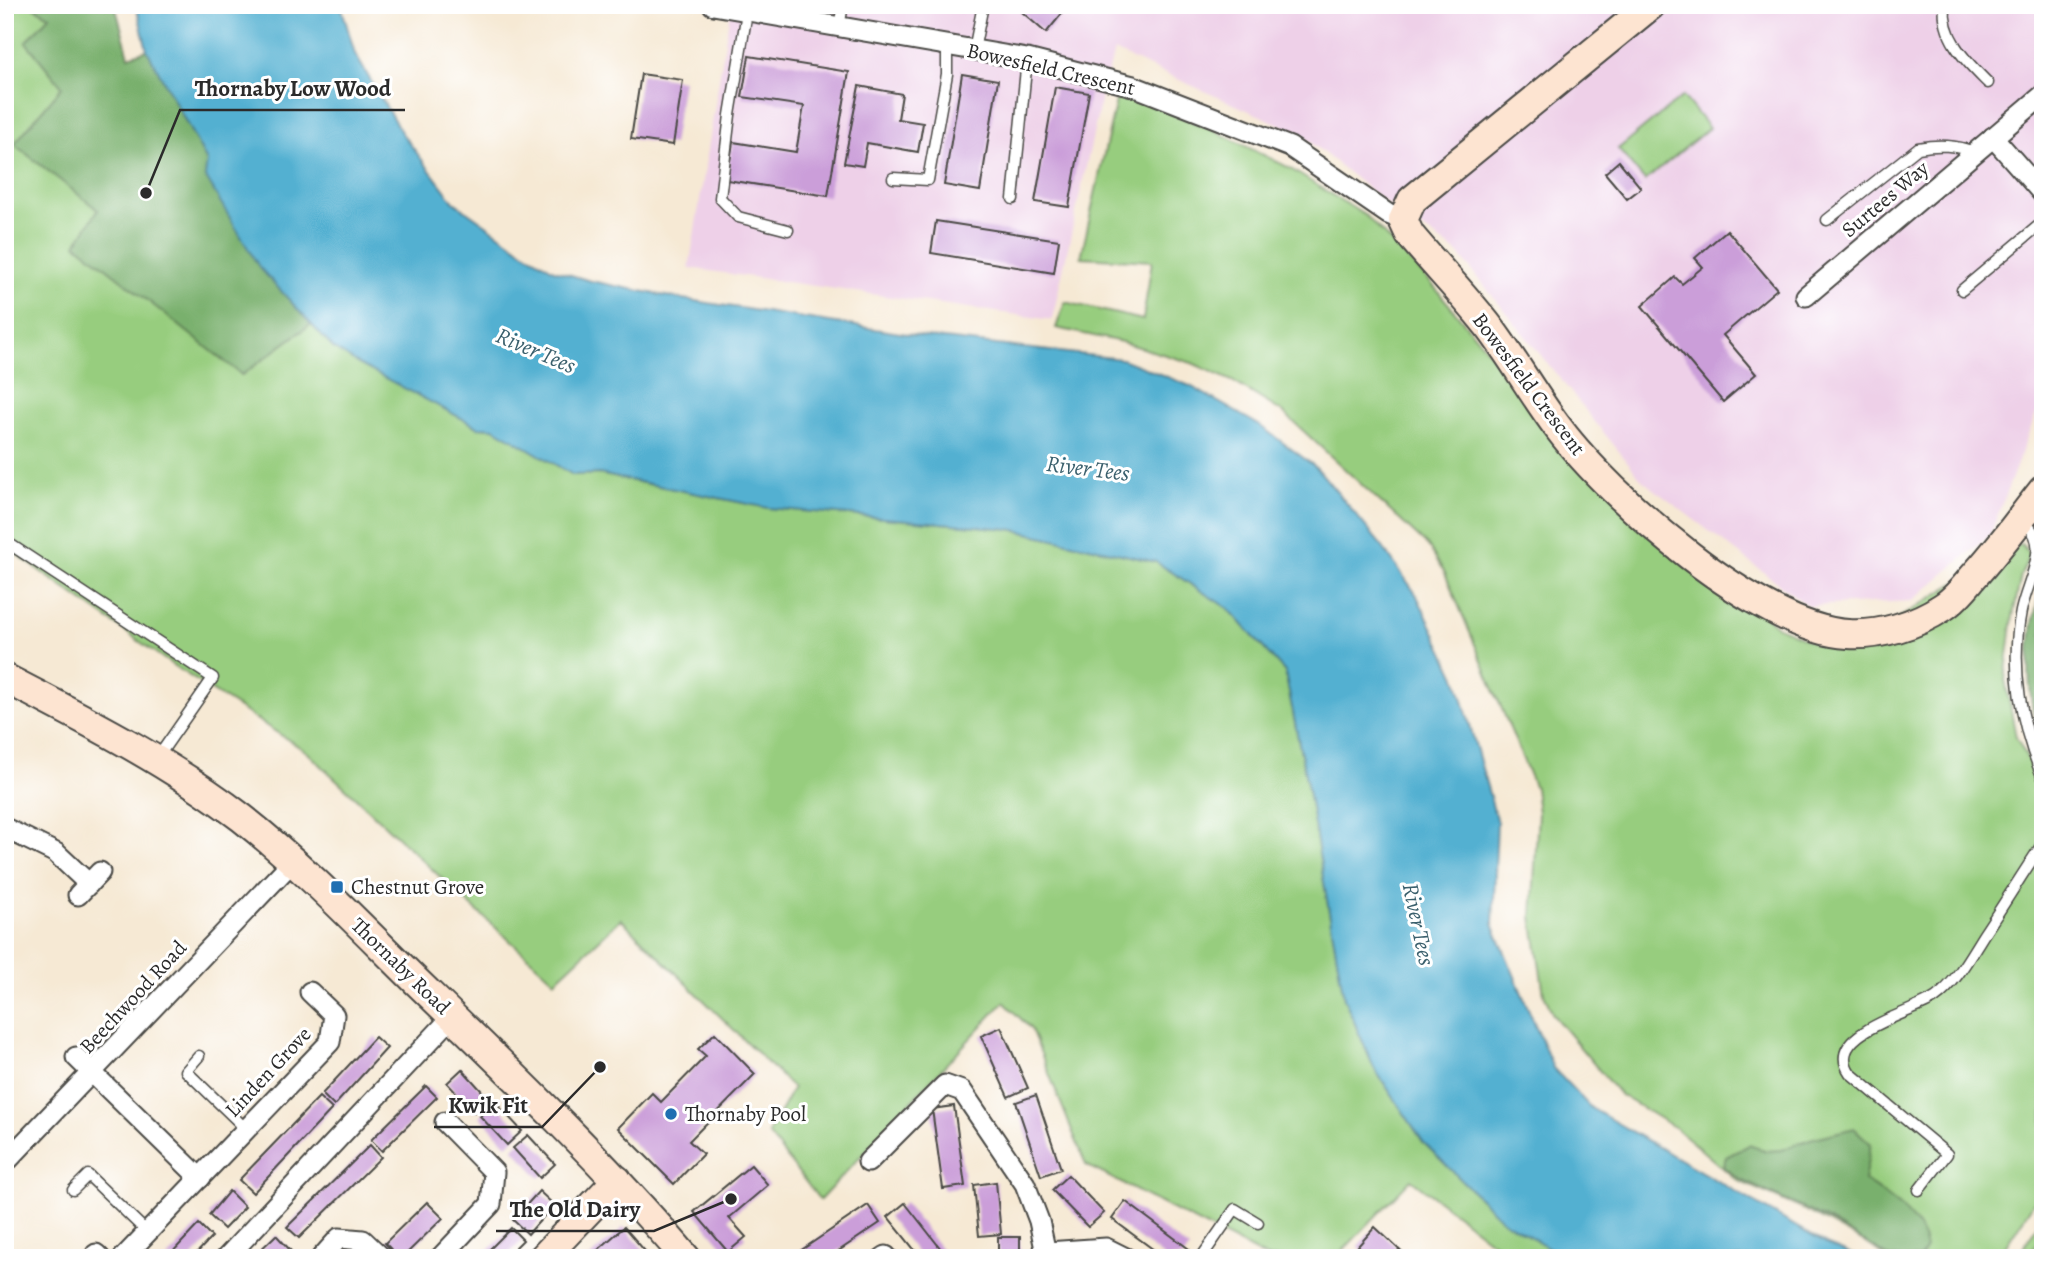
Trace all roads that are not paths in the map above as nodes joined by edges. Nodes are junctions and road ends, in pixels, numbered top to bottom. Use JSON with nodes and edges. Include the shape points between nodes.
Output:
{"nodes":[{"id":1,"x":713,"y":5,"type":"edge"},
{"id":2,"x":843,"y":5,"type":"edge"},
{"id":3,"x":983,"y":5,"type":"edge"},
{"id":4,"x":1651,"y":5,"type":"edge"},
{"id":5,"x":1945,"y":5,"type":"edge"},
{"id":6,"x":747,"y":12,"type":"junction"},
{"id":7,"x":839,"y":27,"type":"junction"},
{"id":8,"x":947,"y":46,"type":"junction"},
{"id":9,"x":974,"y":50,"type":"junction"},
{"id":10,"x":1027,"y":60,"type":"junction"},
{"id":11,"x":1988,"y":83,"type":"dead end"},
{"id":12,"x":2043,"y":95,"type":"edge"},
{"id":13,"x":1993,"y":137,"type":"junction"},
{"id":14,"x":1976,"y":152,"type":"junction"},
{"id":15,"x":893,"y":177,"type":"dead end"},
{"id":16,"x":2043,"y":194,"type":"edge"},
{"id":17,"x":1013,"y":198,"type":"dead end"},
{"id":18,"x":1403,"y":220,"type":"junction"},
{"id":19,"x":1827,"y":220,"type":"dead end"},
{"id":20,"x":2043,"y":222,"type":"edge"},
{"id":21,"x":788,"y":230,"type":"dead end"},
{"id":22,"x":1962,"y":290,"type":"dead end"},
{"id":23,"x":1806,"y":296,"type":"dead end"},
{"id":24,"x":2043,"y":490,"type":"edge"},
{"id":25,"x":2020,"y":520,"type":"junction"},
{"id":26,"x":5,"y":541,"type":"edge"},
{"id":27,"x":5,"y":678,"type":"edge"},
{"id":28,"x":156,"y":760,"type":"junction"},
{"id":29,"x":2043,"y":778,"type":"edge"},
{"id":30,"x":5,"y":828,"type":"edge"},
{"id":31,"x":2043,"y":843,"type":"edge"},
{"id":32,"x":292,"y":862,"type":"junction"},
{"id":33,"x":89,"y":883,"type":"dead end"},
{"id":34,"x":310,"y":992,"type":"dead end"},
{"id":35,"x":453,"y":1016,"type":"junction"},
{"id":36,"x":76,"y":1056,"type":"dead end"},
{"id":37,"x":199,"y":1056,"type":"dead end"},
{"id":38,"x":93,"y":1073,"type":"junction"},
{"id":39,"x":445,"y":1122,"type":"dead end"},
{"id":40,"x":246,"y":1129,"type":"junction"},
{"id":41,"x":1919,"y":1130,"type":"junction"},
{"id":42,"x":1911,"y":1139,"type":"dead end"},
{"id":43,"x":868,"y":1162,"type":"dead end"},
{"id":44,"x":5,"y":1163,"type":"edge"},
{"id":45,"x":200,"y":1178,"type":"junction"},
{"id":46,"x":617,"y":1180,"type":"junction"},
{"id":47,"x":73,"y":1190,"type":"dead end"},
{"id":48,"x":1919,"y":1190,"type":"dead end"},
{"id":49,"x":1258,"y":1223,"type":"dead end"},
{"id":50,"x":148,"y":1232,"type":"junction"},
{"id":51,"x":1047,"y":1255,"type":"edge"},
{"id":52,"x":123,"y":1258,"type":"edge"},
{"id":53,"x":226,"y":1258,"type":"edge"},
{"id":54,"x":321,"y":1258,"type":"edge"},
{"id":55,"x":382,"y":1258,"type":"edge"},
{"id":56,"x":440,"y":1258,"type":"edge"},
{"id":57,"x":542,"y":1258,"type":"edge"},
{"id":58,"x":686,"y":1258,"type":"edge"},
{"id":59,"x":1126,"y":1258,"type":"edge"},
{"id":60,"x":1201,"y":1258,"type":"edge"}],
"edges":[{"from":1,"to":6,"type":"street","name":"Bowesfield Crescent"},
{"from":2,"to":7,"type":"lane"},
{"from":3,"to":9,"type":"lane"},
{"from":4,"to":18,"type":"street","via":[[1412,200]]},
{"from":5,"to":11,"type":"lane","via":[[1944,15],[1958,53]]},
{"from":6,"to":7,"type":"street","name":"Bowesfield Crescent"},
{"from":6,"to":21,"type":"lane","via":[[720,198],[738,217]]},
{"from":7,"to":8,"type":"street","name":"Bowesfield Crescent"},
{"from":8,"to":9,"type":"street","name":"Bowesfield Crescent"},
{"from":8,"to":15,"type":"lane","via":[[947,74],[928,180]]},
{"from":9,"to":10,"type":"street","name":"Bowesfield Crescent"},
{"from":10,"to":17,"type":"lane"},
{"from":10,"to":18,"type":"street","name":"Bowesfield Crescent","via":[[1133,86],[1290,147]]},
{"from":12,"to":13,"type":"street","name":"Surtees Way"},
{"from":13,"to":14,"type":"street","name":"Surtees Way"},
{"from":13,"to":16,"type":"street"},
{"from":14,"to":19,"type":"lane","via":[[1956,145],[1918,148]]},
{"from":14,"to":23,"type":"street","name":"Surtees Way"},
{"from":18,"to":25,"type":"street","name":"Bowesfield Crescent","via":[[1410,235],[1489,327],[1560,430],[1591,466],[1666,537],[1713,573],[1808,626],[1875,634],[1944,607]]},
{"from":20,"to":22,"type":"lane"},
{"from":24,"to":25,"type":"street","name":"Bowesfield Crescent"},
{"from":25,"to":29,"type":"lane","via":[[2036,536],[2038,553],[2017,641],[2021,716]]},
{"from":26,"to":28,"type":"lane","via":[[213,678]]},
{"from":27,"to":28,"type":"street","name":"Thornaby Road"},
{"from":28,"to":32,"type":"street","name":"Thornaby Road","via":[[242,818]]},
{"from":30,"to":33,"type":"street","via":[[56,853]]},
{"from":31,"to":41,"type":"lane","via":[[1965,964],[1938,996],[1865,1032],[1845,1049],[1850,1073]]},
{"from":32,"to":35,"type":"street","name":"Thornaby Road"},
{"from":32,"to":38,"type":"street","name":"Beechwood Road"},
{"from":34,"to":40,"type":"street","name":"Linden Grove","via":[[334,1015],[330,1042]]},
{"from":35,"to":46,"type":"street","name":"Thornaby Road"},
{"from":35,"to":53,"type":"street"},
{"from":36,"to":38,"type":"street"},
{"from":37,"to":40,"type":"lane","via":[[186,1071]]},
{"from":38,"to":44,"type":"street","name":"Beechwood Road"},
{"from":38,"to":45,"type":"street"},
{"from":39,"to":56,"type":"street","via":[[494,1172],[491,1204]]},
{"from":40,"to":45,"type":"street","name":"Linden Grove"},
{"from":41,"to":42,"type":"lane"},
{"from":41,"to":48,"type":"lane","via":[[1947,1154]]},
{"from":43,"to":51,"type":"street","via":[[945,1086],[962,1091],[1025,1184]]},
{"from":45,"to":50,"type":"street","name":"Linden Grove"},
{"from":46,"to":57,"type":"street"},
{"from":46,"to":58,"type":"street","name":"Thornaby Road"},
{"from":47,"to":50,"type":"lane","via":[[88,1175]]},
{"from":49,"to":60,"type":"lane","via":[[1235,1209]]},
{"from":50,"to":52,"type":"street","name":"Linden Grove"},
{"from":51,"to":59,"type":"street","via":[[1106,1248]]},
{"from":54,"to":55,"type":"street","via":[[339,1238],[363,1240]]}]}
